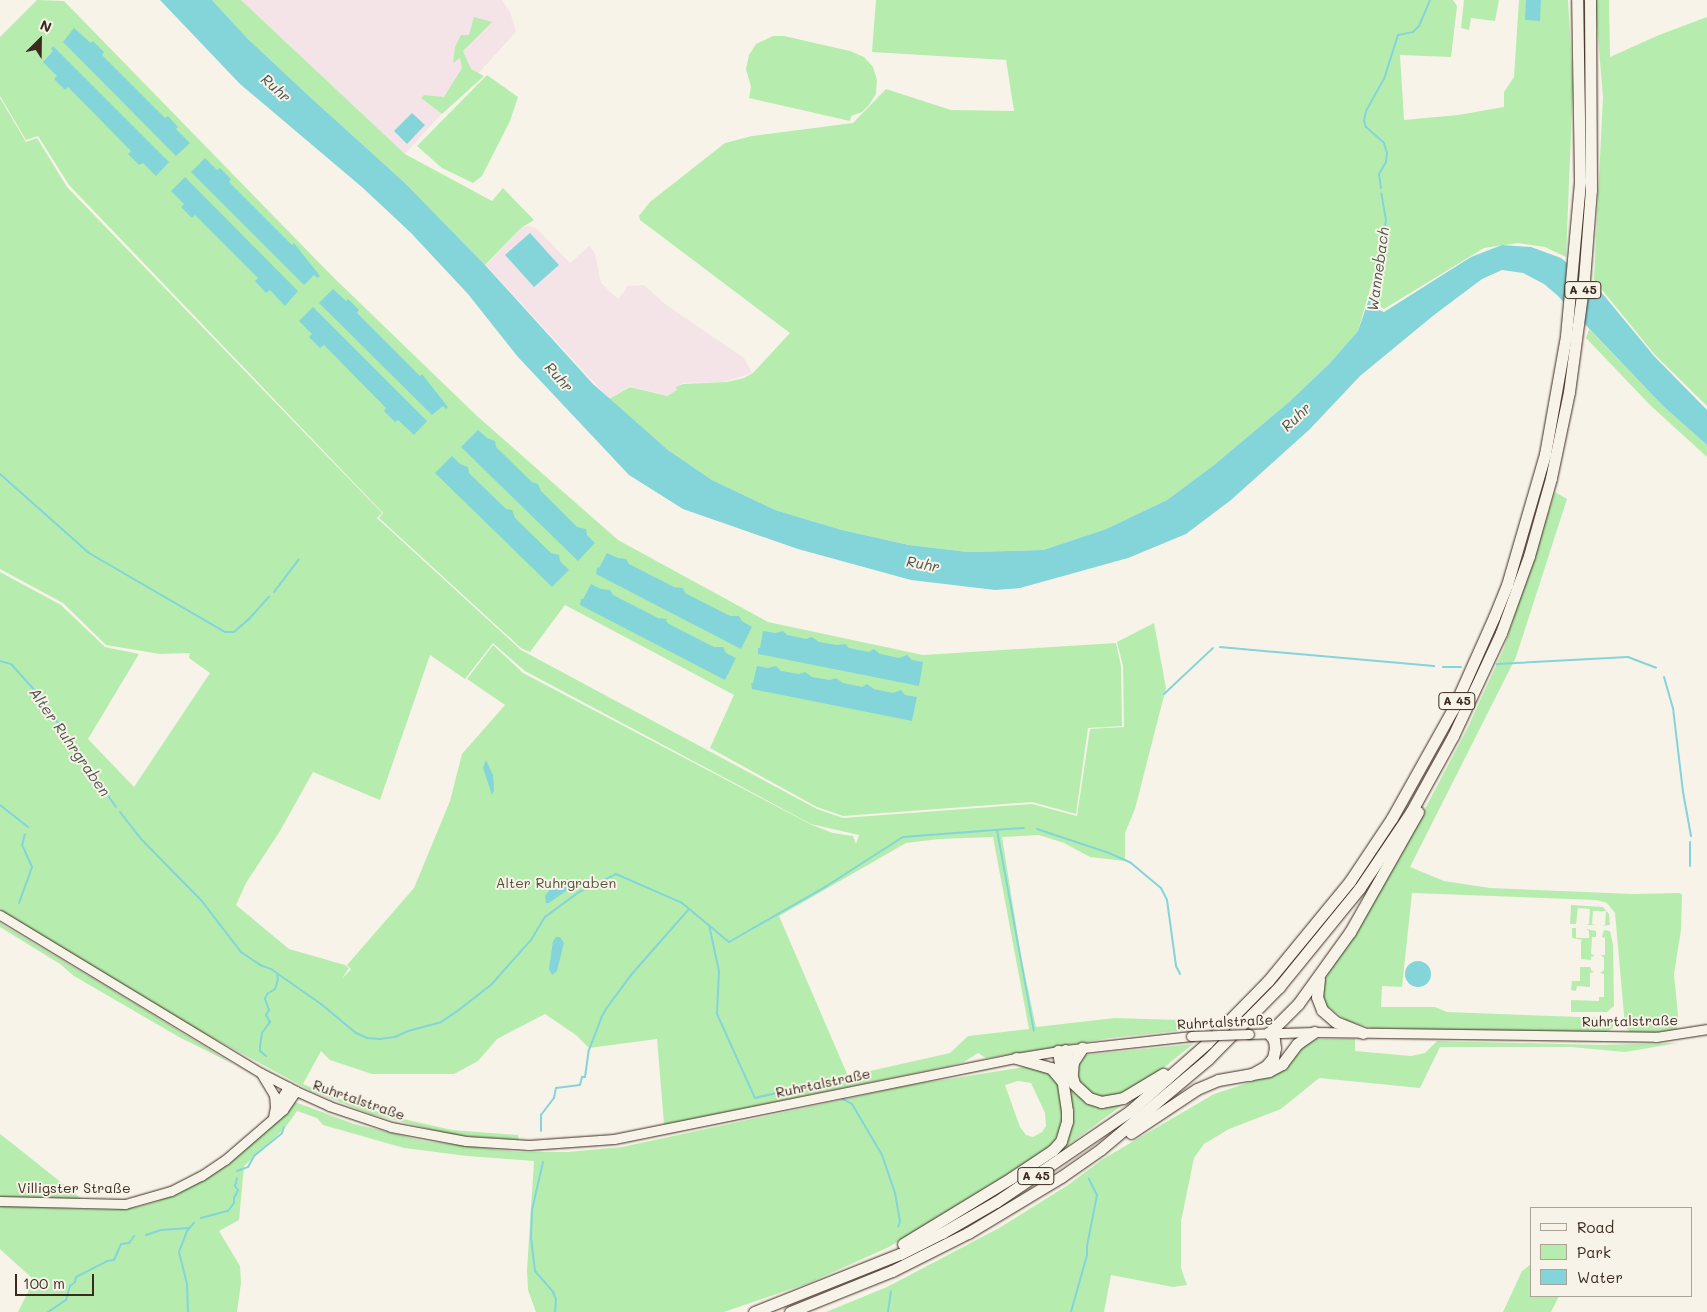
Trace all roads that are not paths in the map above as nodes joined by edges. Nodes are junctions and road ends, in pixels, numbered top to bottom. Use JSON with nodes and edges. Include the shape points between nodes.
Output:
{"nodes":[{"id":1,"x":1577,"y":0,"type":"edge"},
{"id":2,"x":1590,"y":0,"type":"edge"},
{"id":3,"x":1586,"y":85,"type":"junction"},
{"id":4,"x":1542,"y":490,"type":"junction"},
{"id":5,"x":1453,"y":736,"type":"junction"},
{"id":6,"x":0,"y":914,"type":"edge"},
{"id":7,"x":1323,"y":971,"type":"junction"},
{"id":8,"x":1707,"y":1029,"type":"edge"},
{"id":9,"x":1314,"y":1032,"type":"junction"},
{"id":10,"x":1269,"y":1033,"type":"junction"},
{"id":11,"x":1363,"y":1033,"type":"junction"},
{"id":12,"x":1207,"y":1043,"type":"junction"},
{"id":13,"x":1082,"y":1048,"type":"junction"},
{"id":14,"x":1062,"y":1050,"type":"junction"},
{"id":15,"x":1016,"y":1058,"type":"junction"},
{"id":16,"x":260,"y":1073,"type":"junction"},
{"id":17,"x":1250,"y":1075,"type":"junction"},
{"id":18,"x":1067,"y":1079,"type":"junction"},
{"id":19,"x":292,"y":1089,"type":"junction"},
{"id":20,"x":275,"y":1108,"type":"junction"},
{"id":21,"x":273,"y":1118,"type":"junction"},
{"id":22,"x":1101,"y":1149,"type":"junction"},
{"id":23,"x":0,"y":1202,"type":"edge"},
{"id":24,"x":845,"y":1277,"type":"junction"},
{"id":25,"x":754,"y":1312,"type":"edge"},
{"id":26,"x":790,"y":1312,"type":"edge"}],
"edges":[{"from":1,"to":3,"type":"highway","number":"A 45"},
{"from":2,"to":3,"type":"highway","number":"A 45"},
{"from":3,"to":4,"type":"highway","number":"A 45","via":[[1590,190],[1584,280],[1569,392]]},
{"from":4,"to":5,"type":"highway","number":"A 45","via":[[1529,556],[1481,680]]},
{"from":4,"to":12,"type":"highway","number":"A 45","via":[[1494,618],[1453,709],[1412,785],[1350,881],[1324,914],[1268,982]]},
{"from":5,"to":7,"type":"highway","via":[[1428,794],[1390,865]]},
{"from":5,"to":22,"type":"highway","number":"A 45","via":[[1388,848],[1318,942],[1209,1058]]},
{"from":6,"to":16,"type":"main road","name":"Ruhrtalstraße"},
{"from":7,"to":10,"type":"highway","via":[[1298,1004]]},
{"from":7,"to":11,"type":"highway","via":[[1316,991],[1322,1010],[1336,1022]]},
{"from":8,"to":11,"type":"main road","name":"Ruhrtalstraße","via":[[1656,1038]]},
{"from":9,"to":10,"type":"main road","name":"Ruhrtalstraße"},
{"from":9,"to":11,"type":"main road","name":"Ruhrtalstraße"},
{"from":9,"to":17,"type":"highway","via":[[1297,1044],[1282,1064]]},
{"from":10,"to":13,"type":"main road","name":"Ruhrtalstraße","bridge":true,"via":[[1191,1036]]},
{"from":10,"to":17,"type":"highway","via":[[1274,1040],[1273,1058]]},
{"from":12,"to":18,"type":"highway","via":[[1147,1085],[1111,1101],[1089,1098]]},
{"from":12,"to":24,"type":"highway","number":"A 45","via":[[1130,1111],[996,1202],[900,1254]]},
{"from":13,"to":14,"type":"main road","name":"Ruhrtalstraße"},
{"from":13,"to":18,"type":"highway"},
{"from":14,"to":15,"type":"main road","name":"Ruhrtalstraße"},
{"from":14,"to":18,"type":"highway"},
{"from":15,"to":18,"type":"highway","via":[[1044,1065]]},
{"from":15,"to":19,"type":"main road","name":"Ruhrtalstraße","via":[[671,1130],[560,1144],[501,1144],[417,1134],[367,1120]]},
{"from":16,"to":19,"type":"main road","name":"Ruhrtalstraße"},
{"from":16,"to":20,"type":"main road","via":[[271,1087]]},
{"from":17,"to":22,"type":"highway","via":[[1218,1080],[1197,1089]]},
{"from":18,"to":24,"type":"highway","via":[[1067,1121],[1061,1140],[1053,1150],[954,1215]]},
{"from":19,"to":20,"type":"main road"},
{"from":19,"to":21,"type":"main road","name":"Villigster Straße","via":[[288,1105]]},
{"from":20,"to":21,"type":"main road"},
{"from":21,"to":23,"type":"main road","name":"Villigster Straße","via":[[214,1168],[147,1199],[112,1205]]},
{"from":22,"to":26,"type":"highway","number":"A 45","via":[[968,1233],[892,1271]]},
{"from":24,"to":25,"type":"highway","number":"A 45"}]}
